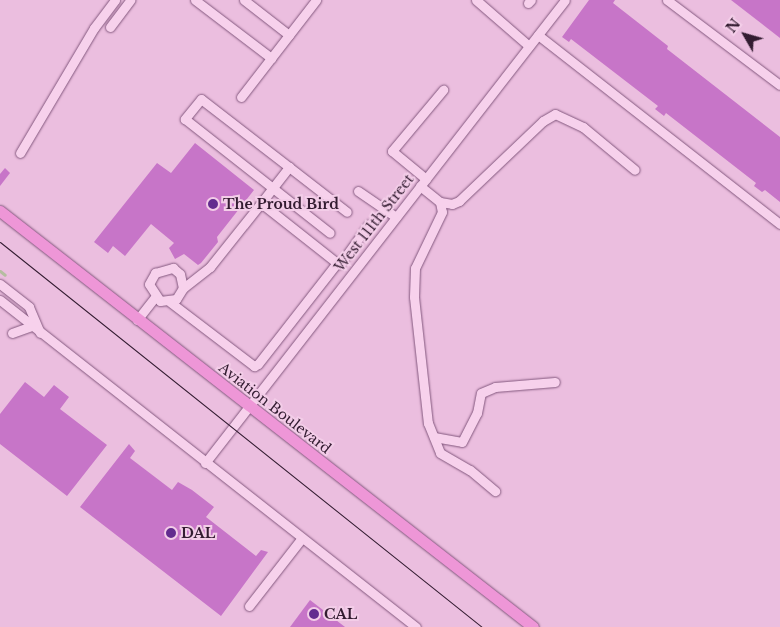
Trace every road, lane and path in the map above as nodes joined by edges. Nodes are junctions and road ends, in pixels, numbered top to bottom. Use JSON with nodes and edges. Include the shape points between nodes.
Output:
{"nodes":[{"id":1,"x":115,"y":0,"type":"edge"},
{"id":2,"x":130,"y":0,"type":"edge"},
{"id":3,"x":195,"y":0,"type":"edge"},
{"id":4,"x":244,"y":0,"type":"edge"},
{"id":5,"x":316,"y":0,"type":"edge"},
{"id":6,"x":476,"y":0,"type":"edge"},
{"id":7,"x":565,"y":0,"type":"edge"},
{"id":8,"x":667,"y":0,"type":"edge"},
{"id":9,"x":110,"y":27,"type":"dead end"},
{"id":10,"x":289,"y":35,"type":"junction"},
{"id":11,"x":538,"y":35,"type":"junction"},
{"id":12,"x":529,"y":46,"type":"junction"},
{"id":13,"x":270,"y":58,"type":"junction"},
{"id":14,"x":780,"y":85,"type":"edge"},
{"id":15,"x":443,"y":90,"type":"dead end"},
{"id":16,"x":241,"y":97,"type":"dead end"},
{"id":17,"x":20,"y":154,"type":"dead end"},
{"id":18,"x":290,"y":167,"type":"junction"},
{"id":19,"x":635,"y":170,"type":"dead end"},
{"id":20,"x":423,"y":183,"type":"junction"},
{"id":21,"x":273,"y":188,"type":"junction"},
{"id":22,"x":358,"y":191,"type":"dead end"},
{"id":23,"x":440,"y":202,"type":"junction"},
{"id":24,"x":261,"y":203,"type":"junction"},
{"id":25,"x":0,"y":211,"type":"edge"},
{"id":26,"x":347,"y":212,"type":"dead end"},
{"id":27,"x":396,"y":217,"type":"junction"},
{"id":28,"x":369,"y":224,"type":"dead end"},
{"id":29,"x":780,"y":224,"type":"edge"},
{"id":30,"x":330,"y":233,"type":"dead end"},
{"id":31,"x":338,"y":264,"type":"junction"},
{"id":32,"x":352,"y":274,"type":"junction"},
{"id":33,"x":0,"y":284,"type":"edge"},
{"id":34,"x":183,"y":288,"type":"junction"},
{"id":35,"x":156,"y":297,"type":"junction"},
{"id":36,"x":0,"y":300,"type":"edge"},
{"id":37,"x":170,"y":302,"type":"junction"},
{"id":38,"x":137,"y":320,"type":"junction"},
{"id":39,"x":31,"y":326,"type":"junction"},
{"id":40,"x":12,"y":333,"type":"dead end"},
{"id":41,"x":40,"y":334,"type":"junction"},
{"id":42,"x":555,"y":382,"type":"dead end"},
{"id":43,"x":249,"y":407,"type":"junction"},
{"id":44,"x":434,"y":437,"type":"junction"},
{"id":45,"x":205,"y":463,"type":"junction"},
{"id":46,"x":495,"y":491,"type":"dead end"},
{"id":47,"x":302,"y":538,"type":"junction"},
{"id":48,"x":249,"y":606,"type":"dead end"},
{"id":49,"x":416,"y":627,"type":"edge"},
{"id":50,"x":534,"y":627,"type":"edge"}],
"edges":[{"from":1,"to":17,"type":"street","via":[[94,28]]},
{"from":2,"to":9,"type":"street"},
{"from":3,"to":13,"type":"street"},
{"from":4,"to":10,"type":"street"},
{"from":5,"to":10,"type":"street"},
{"from":6,"to":12,"type":"street"},
{"from":7,"to":11,"type":"street","name":"West 111th Street"},
{"from":8,"to":14,"type":"street"},
{"from":10,"to":13,"type":"street"},
{"from":11,"to":12,"type":"street","name":"West 111th Street"},
{"from":11,"to":29,"type":"street"},
{"from":12,"to":20,"type":"street","name":"West 111th Street"},
{"from":13,"to":16,"type":"street"},
{"from":15,"to":20,"type":"street","via":[[392,151]]},
{"from":18,"to":21,"type":"street"},
{"from":18,"to":21,"type":"street","via":[[201,98],[185,119]]},
{"from":18,"to":26,"type":"street"},
{"from":19,"to":23,"type":"street","via":[[583,127],[555,114],[543,121],[459,201],[452,204]]},
{"from":20,"to":23,"type":"street"},
{"from":20,"to":27,"type":"street","name":"West 111th Street"},
{"from":21,"to":24,"type":"street"},
{"from":21,"to":30,"type":"street"},
{"from":22,"to":27,"type":"street"},
{"from":23,"to":44,"type":"street","via":[[442,212],[415,268],[414,297],[428,423]]},
{"from":24,"to":31,"type":"street"},
{"from":24,"to":34,"type":"street","via":[[210,267]]},
{"from":25,"to":38,"type":"main road","name":"Aviation Boulevard"},
{"from":27,"to":32,"type":"street","name":"West 111th Street"},
{"from":28,"to":31,"type":"street"},
{"from":31,"to":32,"type":"street"},
{"from":31,"to":37,"type":"street","via":[[254,366]]},
{"from":32,"to":43,"type":"street","name":"West 111th Street"},
{"from":33,"to":41,"type":"street","via":[[29,307]]},
{"from":34,"to":35,"type":"street","via":[[180,274],[168,267],[151,278],[150,289]]},
{"from":34,"to":37,"type":"street"},
{"from":35,"to":37,"type":"street"},
{"from":35,"to":38,"type":"street"},
{"from":36,"to":39,"type":"street"},
{"from":38,"to":43,"type":"main road","name":"Aviation Boulevard"},
{"from":39,"to":40,"type":"street"},
{"from":39,"to":41,"type":"street"},
{"from":41,"to":45,"type":"street"},
{"from":42,"to":44,"type":"street","via":[[495,387],[481,393],[476,413],[462,442]]},
{"from":43,"to":45,"type":"street","name":"West 111th Street"},
{"from":43,"to":50,"type":"main road","name":"Aviation Boulevard"},
{"from":44,"to":46,"type":"street","via":[[440,454],[470,470]]},
{"from":45,"to":47,"type":"street"},
{"from":47,"to":48,"type":"street"},
{"from":47,"to":49,"type":"street"}]}
